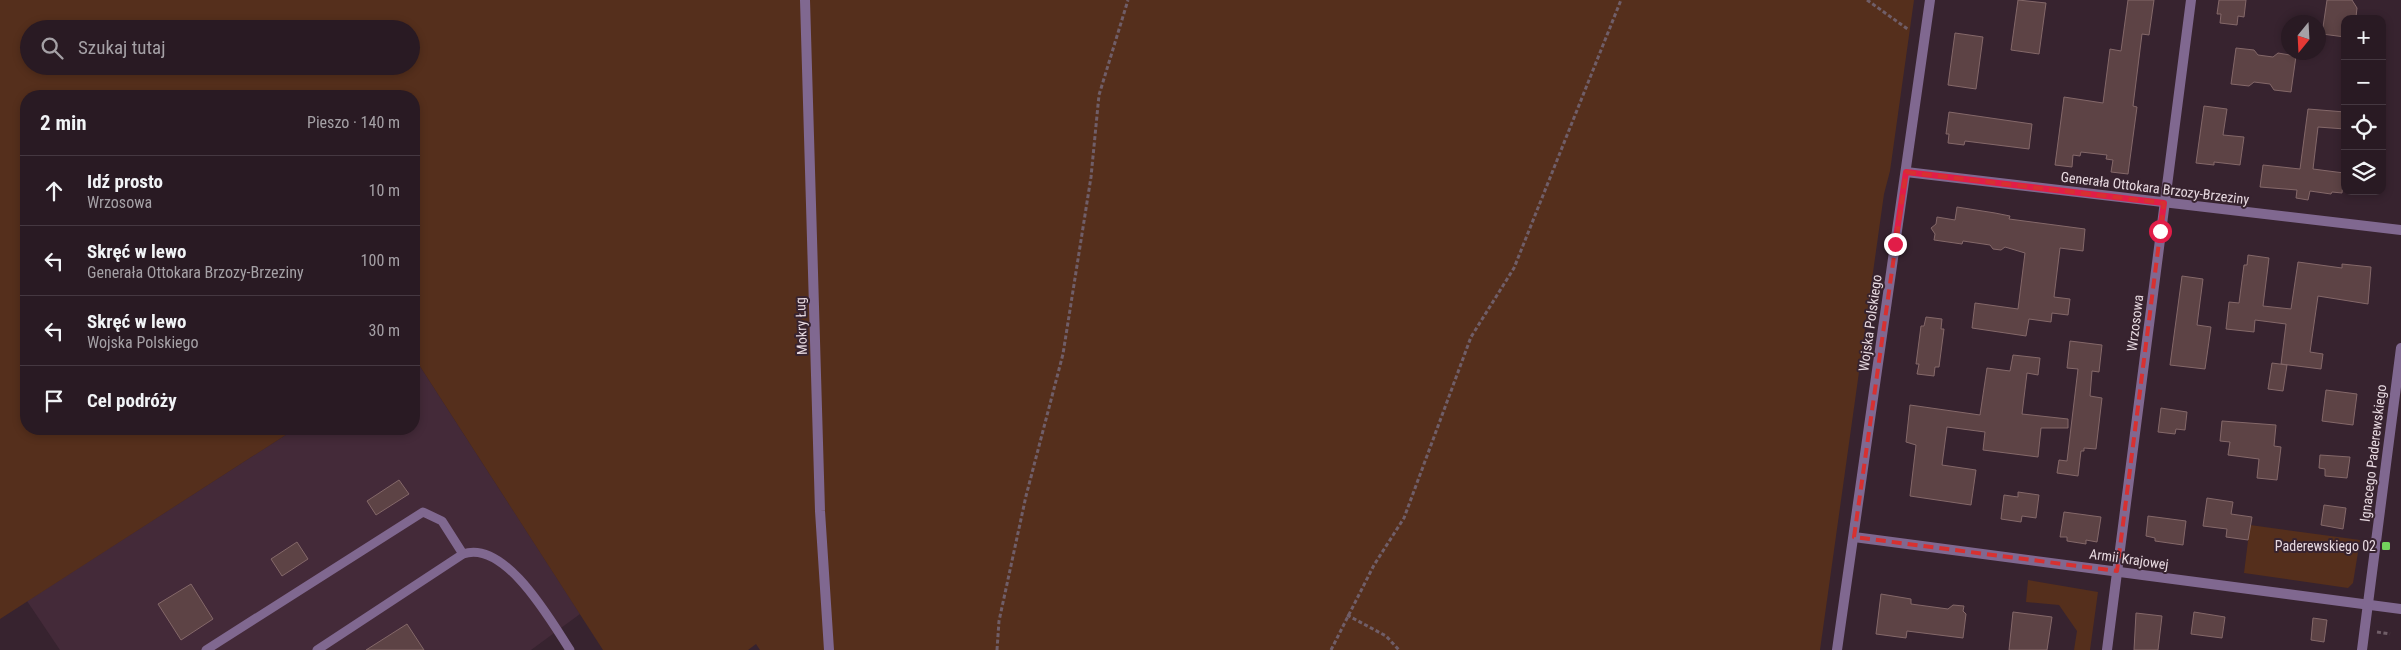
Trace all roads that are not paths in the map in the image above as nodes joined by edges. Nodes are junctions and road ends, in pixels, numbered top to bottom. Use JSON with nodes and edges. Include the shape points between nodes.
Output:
{"nodes":[{"id":1,"x":805,"y":0,"type":"edge"},
{"id":2,"x":1930,"y":0,"type":"edge"},
{"id":3,"x":2191,"y":0,"type":"edge"},
{"id":4,"x":1906,"y":172,"type":"junction"},
{"id":5,"x":2164,"y":203,"type":"junction"},
{"id":6,"x":2401,"y":230,"type":"edge"},
{"id":7,"x":2401,"y":348,"type":"edge"},
{"id":8,"x":1854,"y":537,"type":"junction"},
{"id":9,"x":463,"y":554,"type":"junction"},
{"id":10,"x":2117,"y":571,"type":"junction"},
{"id":11,"x":2367,"y":605,"type":"junction"},
{"id":12,"x":2401,"y":610,"type":"edge"},
{"id":13,"x":206,"y":650,"type":"edge"},
{"id":14,"x":317,"y":650,"type":"edge"},
{"id":15,"x":570,"y":650,"type":"edge"},
{"id":16,"x":829,"y":650,"type":"edge"},
{"id":17,"x":1837,"y":650,"type":"edge"},
{"id":18,"x":2107,"y":650,"type":"edge"},
{"id":19,"x":2362,"y":650,"type":"edge"}],
"edges":[{"from":1,"to":16,"type":"street","name":"Mokry Ług","via":[[820,511]]},
{"from":2,"to":4,"type":"street","name":"Wojska Polskiego"},
{"from":3,"to":5,"type":"street","name":"Wrzosowa"},
{"from":4,"to":5,"type":"street","name":"Generała Ottokara Brzozy-Brzeziny"},
{"from":4,"to":8,"type":"street","name":"Wojska Polskiego"},
{"from":5,"to":6,"type":"street","name":"Generała Ottokara Brzozy-Brzeziny"},
{"from":5,"to":10,"type":"street","name":"Wrzosowa"},
{"from":7,"to":11,"type":"street","name":"Ignacego Paderewskiego"},
{"from":8,"to":10,"type":"street","name":"Armii Krajowej"},
{"from":8,"to":17,"type":"street","name":"Wojska Polskiego"},
{"from":9,"to":13,"type":"lane","via":[[442,521],[423,512]]},
{"from":9,"to":14,"type":"lane"},
{"from":9,"to":15,"type":"lane","via":[[482,552],[509,569],[535,597]]},
{"from":10,"to":11,"type":"street","name":"Armii Krajowej"},
{"from":10,"to":18,"type":"street","name":"Wrzosowa"},
{"from":11,"to":12,"type":"street","name":"Armii Krajowej"},
{"from":11,"to":19,"type":"street","name":"Ignacego Paderewskiego"}]}
